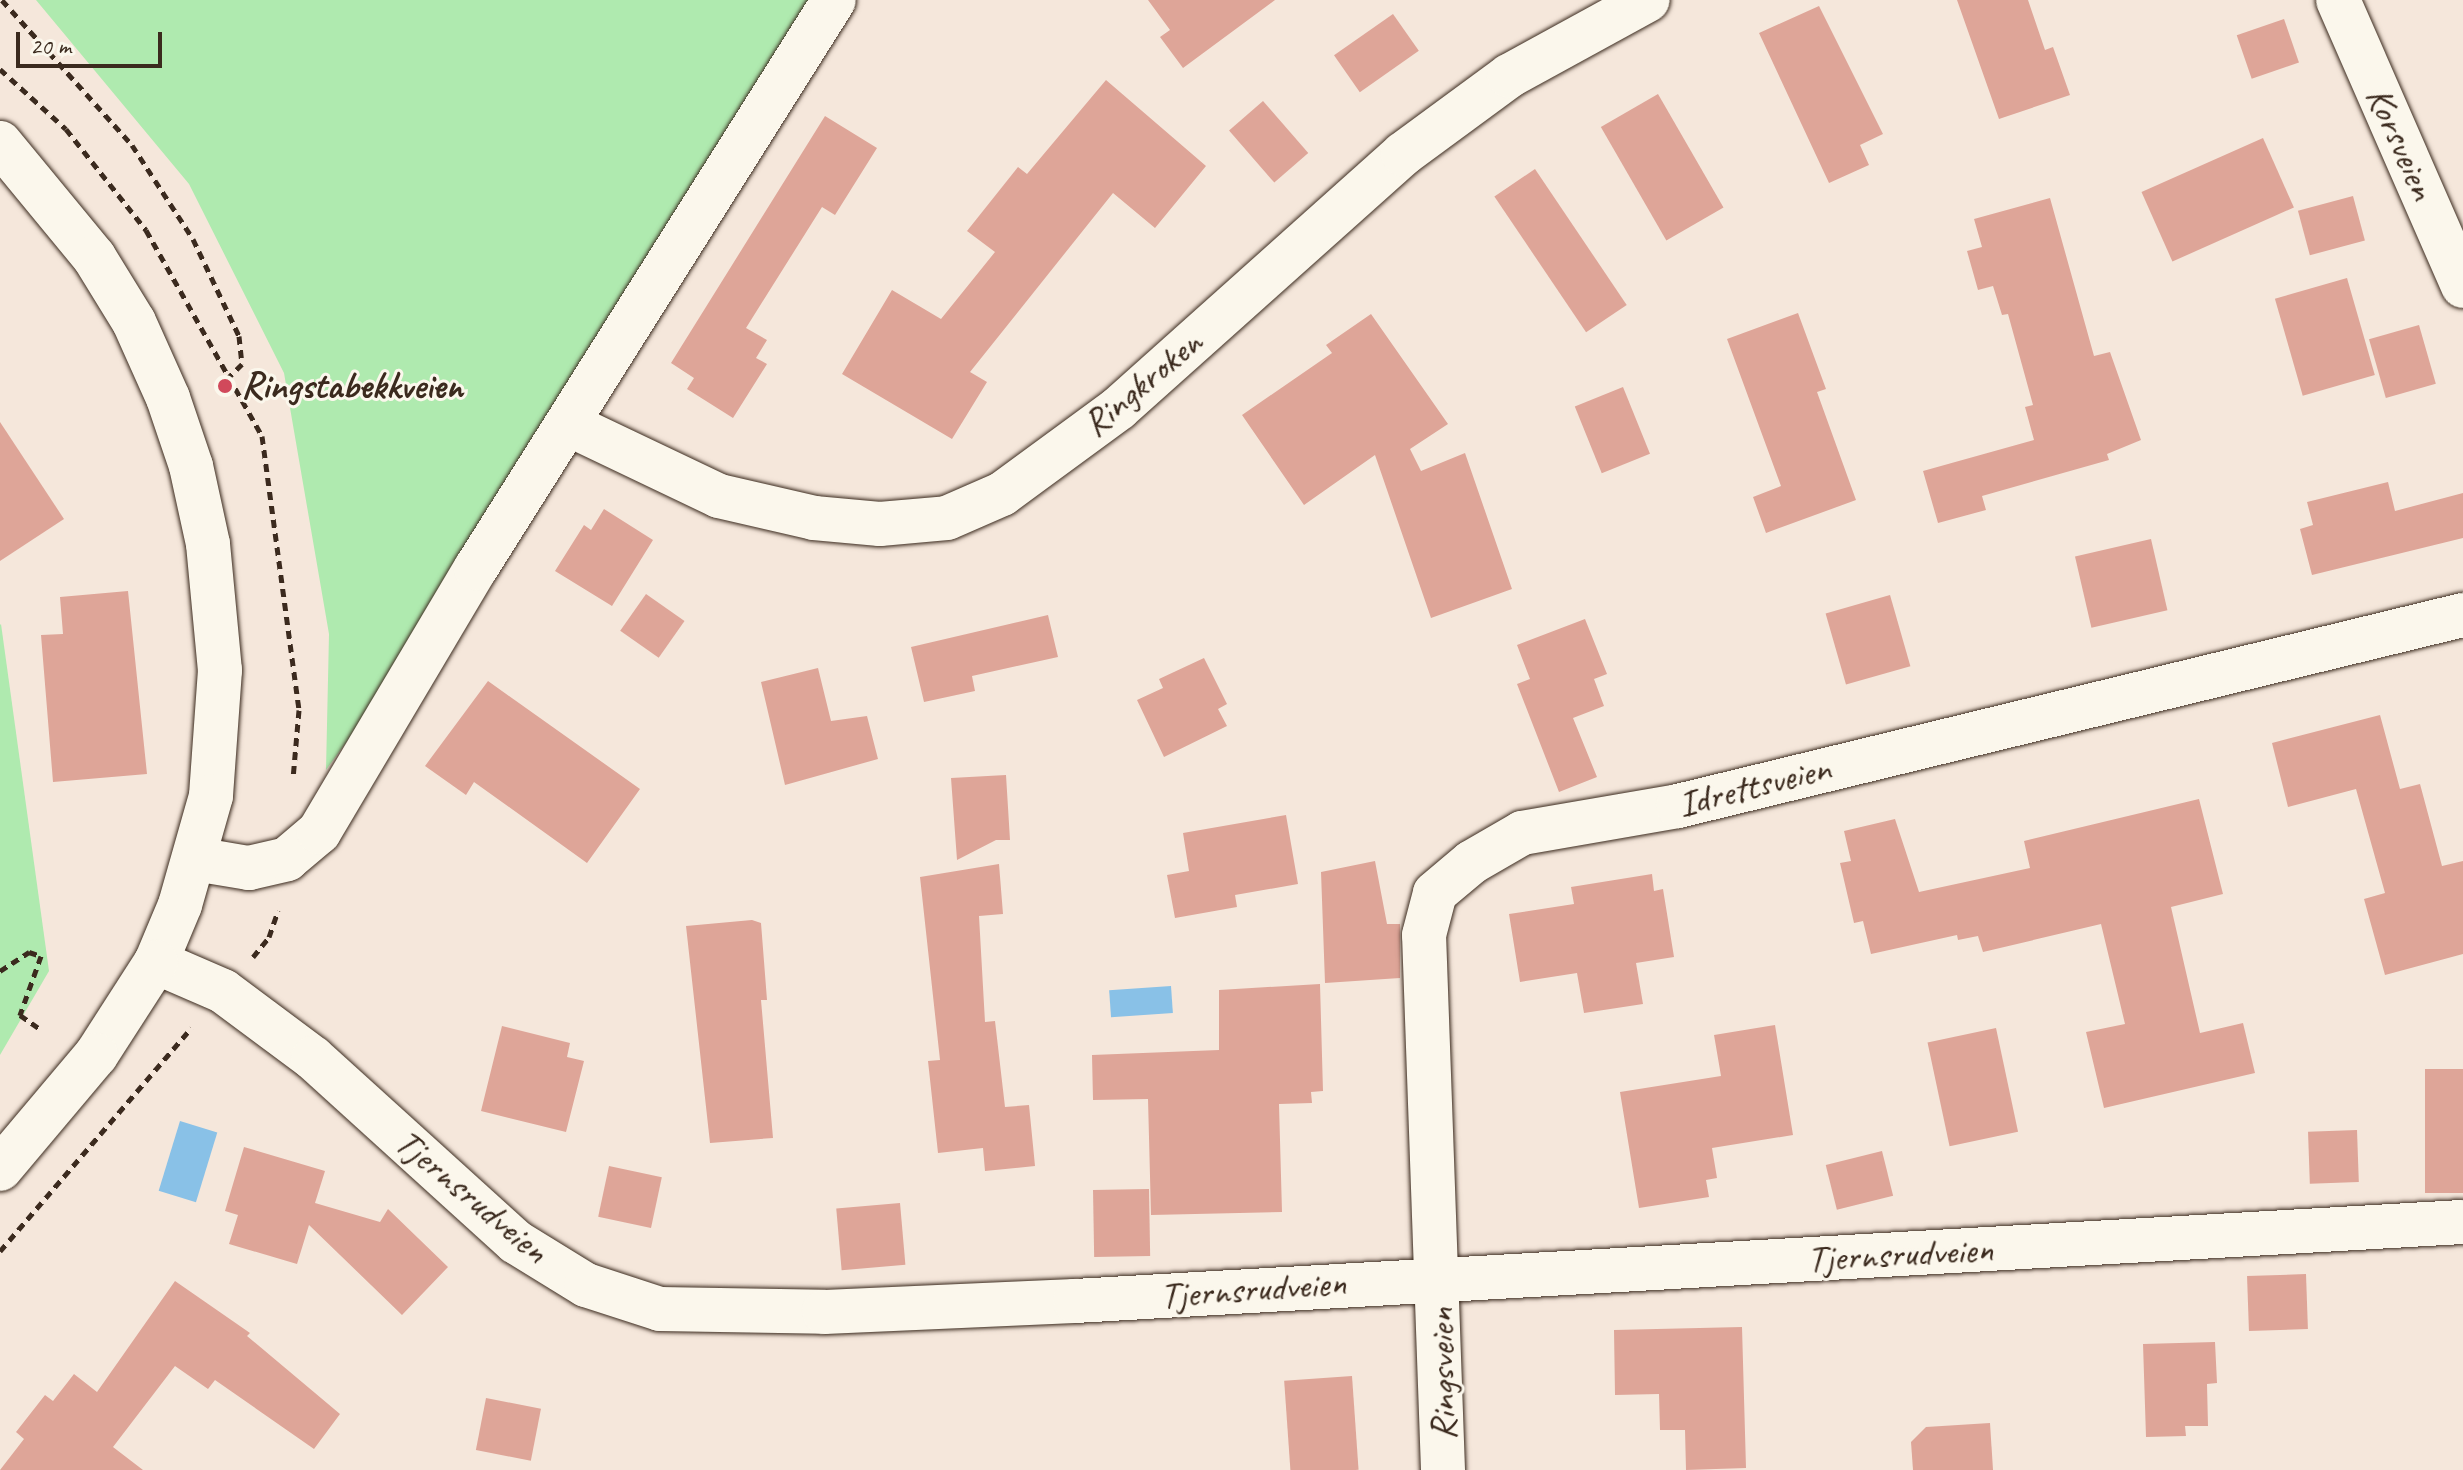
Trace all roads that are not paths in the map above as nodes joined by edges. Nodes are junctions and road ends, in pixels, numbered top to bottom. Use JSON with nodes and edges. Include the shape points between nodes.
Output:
{"nodes":[{"id":1,"x":834,"y":0,"type":"edge"},
{"id":2,"x":1648,"y":0,"type":"edge"},
{"id":3,"x":2338,"y":0,"type":"edge"},
{"id":4,"x":0,"y":143,"type":"edge"},
{"id":5,"x":2463,"y":286,"type":"edge"},
{"id":6,"x":568,"y":424,"type":"junction"},
{"id":7,"x":2463,"y":615,"type":"edge"},
{"id":8,"x":195,"y":859,"type":"junction"},
{"id":9,"x":156,"y":962,"type":"junction"},
{"id":10,"x":0,"y":1169,"type":"edge"},
{"id":11,"x":2463,"y":1222,"type":"edge"},
{"id":12,"x":1440,"y":1277,"type":"junction"},
{"id":13,"x":1443,"y":1470,"type":"edge"}],
"edges":[{"from":1,"to":6,"type":"street"},
{"from":2,"to":6,"type":"street","name":"Ringkroken","via":[[1509,76],[1403,154],[1119,408],[1002,494],[947,518],[880,524],[814,518],[719,496]]},
{"from":3,"to":5,"type":"street","name":"Korsveien"},
{"from":4,"to":8,"type":"street","via":[[94,257],[134,322],[191,466],[217,603],[220,670],[211,796]]},
{"from":6,"to":8,"type":"street","via":[[319,832],[287,859],[249,868]]},
{"from":7,"to":12,"type":"street","name":"Idrettsveien","via":[[1678,806],[1522,833],[1472,862],[1435,893],[1424,935]]},
{"from":8,"to":9,"type":"street"},
{"from":9,"to":10,"type":"street","via":[[96,1055]]},
{"from":9,"to":12,"type":"street","name":"Tjernsrudveien","via":[[223,991],[313,1058],[516,1242],[586,1285],[660,1309],[824,1312]]},
{"from":11,"to":12,"type":"street","name":"Tjernsrudveien"},
{"from":12,"to":13,"type":"street","name":"Ringsveien"}]}
